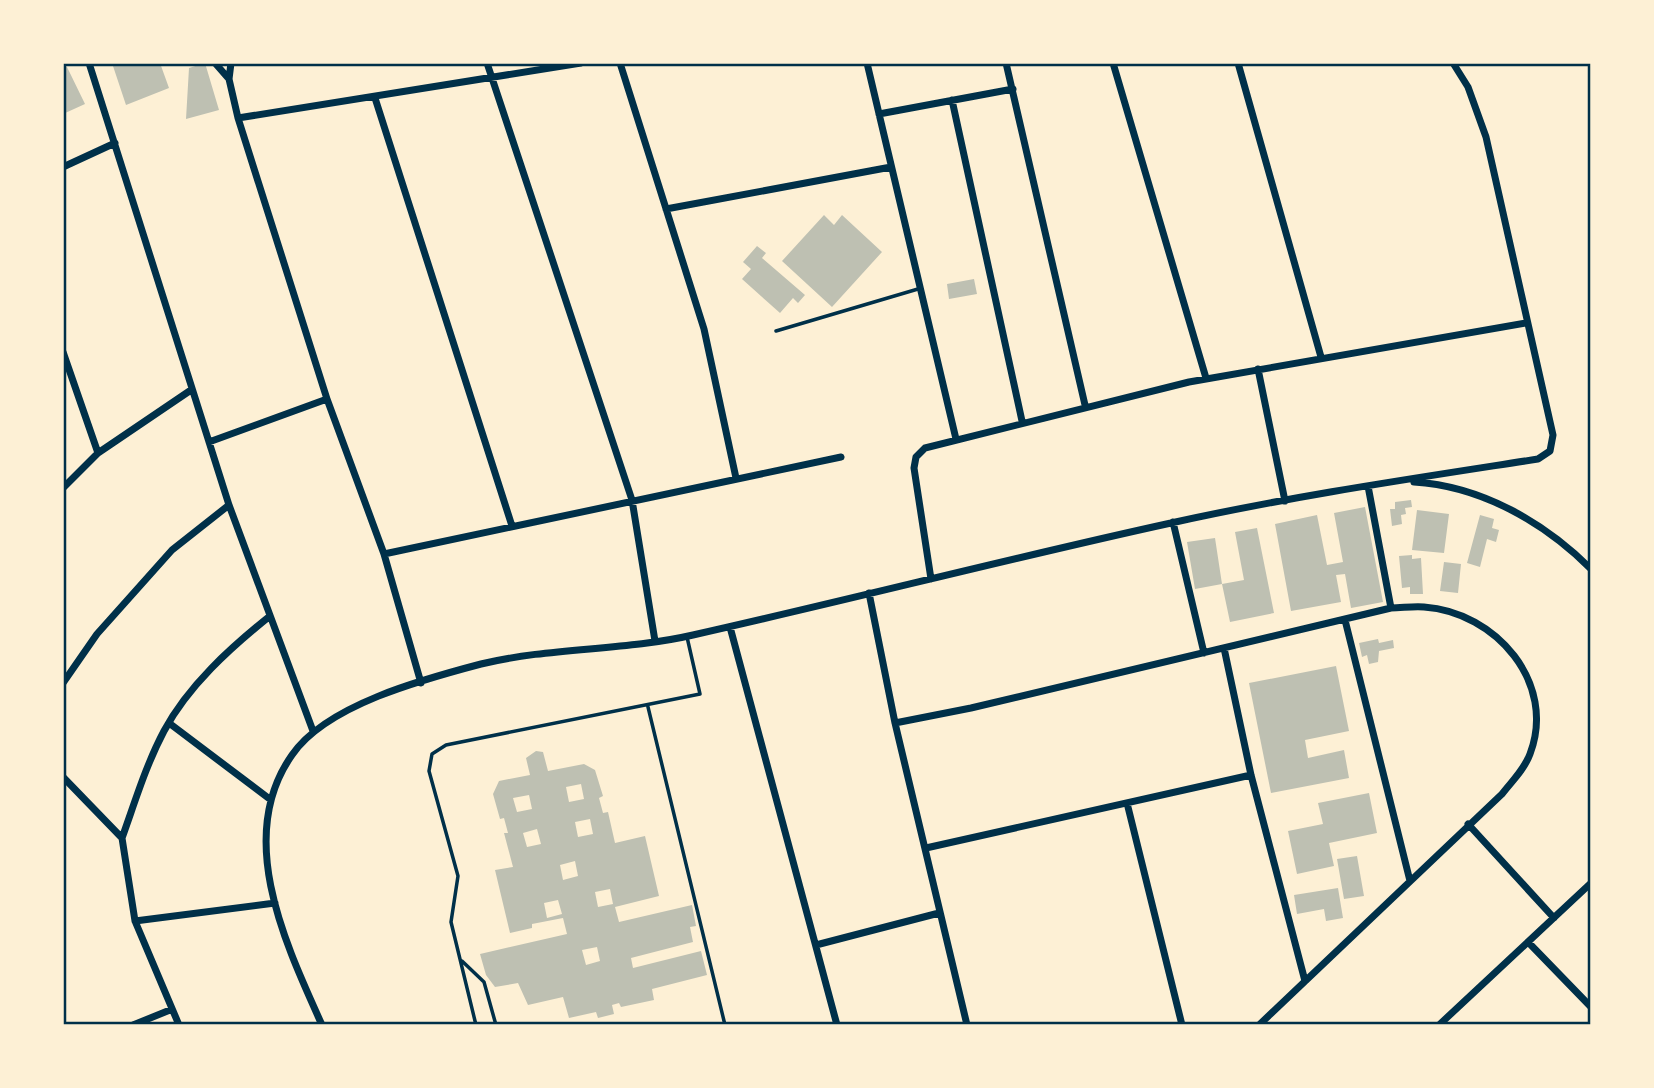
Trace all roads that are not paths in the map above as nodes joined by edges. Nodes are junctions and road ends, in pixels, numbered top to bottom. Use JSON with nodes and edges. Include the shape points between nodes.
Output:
{"nodes":[{"id":1,"x":89,"y":63,"type":"edge"},
{"id":2,"x":215,"y":63,"type":"edge"},
{"id":3,"x":231,"y":63,"type":"edge"},
{"id":4,"x":486,"y":63,"type":"edge"},
{"id":5,"x":581,"y":63,"type":"edge"},
{"id":6,"x":620,"y":63,"type":"edge"},
{"id":7,"x":867,"y":63,"type":"edge"},
{"id":8,"x":1006,"y":63,"type":"edge"},
{"id":9,"x":1113,"y":63,"type":"edge"},
{"id":10,"x":1238,"y":63,"type":"edge"},
{"id":11,"x":1453,"y":63,"type":"edge"},
{"id":12,"x":491,"y":78,"type":"junction"},
{"id":13,"x":229,"y":79,"type":"junction"},
{"id":14,"x":1013,"y":89,"type":"junction"},
{"id":15,"x":375,"y":98,"type":"junction"},
{"id":16,"x":952,"y":100,"type":"junction"},
{"id":17,"x":879,"y":114,"type":"junction"},
{"id":18,"x":238,"y":118,"type":"junction"},
{"id":19,"x":115,"y":143,"type":"junction"},
{"id":20,"x":63,"y":167,"type":"edge"},
{"id":21,"x":891,"y":167,"type":"junction"},
{"id":22,"x":666,"y":209,"type":"junction"},
{"id":23,"x":919,"y":289,"type":"junction"},
{"id":24,"x":1527,"y":323,"type":"junction"},
{"id":25,"x":776,"y":331,"type":"dead end"},
{"id":26,"x":63,"y":352,"type":"edge"},
{"id":27,"x":1321,"y":357,"type":"junction"},
{"id":28,"x":1258,"y":369,"type":"junction"},
{"id":29,"x":1206,"y":379,"type":"junction"},
{"id":30,"x":191,"y":390,"type":"junction"},
{"id":31,"x":327,"y":399,"type":"junction"},
{"id":32,"x":1085,"y":405,"type":"junction"},
{"id":33,"x":1022,"y":421,"type":"junction"},
{"id":34,"x":956,"y":439,"type":"junction"},
{"id":35,"x":209,"y":442,"type":"junction"},
{"id":36,"x":98,"y":453,"type":"junction"},
{"id":37,"x":841,"y":457,"type":"dead end"},
{"id":38,"x":736,"y":478,"type":"junction"},
{"id":39,"x":1388,"y":483,"type":"junction"},
{"id":40,"x":1368,"y":486,"type":"junction"},
{"id":41,"x":63,"y":488,"type":"edge"},
{"id":42,"x":632,"y":500,"type":"junction"},
{"id":43,"x":1285,"y":501,"type":"junction"},
{"id":44,"x":229,"y":505,"type":"junction"},
{"id":45,"x":1173,"y":522,"type":"junction"},
{"id":46,"x":512,"y":526,"type":"junction"},
{"id":47,"x":384,"y":554,"type":"junction"},
{"id":48,"x":1591,"y":569,"type":"edge"},
{"id":49,"x":931,"y":579,"type":"junction"},
{"id":50,"x":869,"y":593,"type":"junction"},
{"id":51,"x":1391,"y":608,"type":"junction"},
{"id":52,"x":270,"y":616,"type":"junction"},
{"id":53,"x":1345,"y":620,"type":"junction"},
{"id":54,"x":730,"y":627,"type":"junction"},
{"id":55,"x":687,"y":637,"type":"junction"},
{"id":56,"x":655,"y":640,"type":"junction"},
{"id":57,"x":1224,"y":648,"type":"junction"},
{"id":58,"x":1204,"y":653,"type":"junction"},
{"id":59,"x":421,"y":682,"type":"junction"},
{"id":60,"x":63,"y":683,"type":"edge"},
{"id":61,"x":648,"y":707,"type":"junction"},
{"id":62,"x":169,"y":723,"type":"junction"},
{"id":63,"x":895,"y":723,"type":"junction"},
{"id":64,"x":313,"y":731,"type":"junction"},
{"id":65,"x":1251,"y":775,"type":"junction"},
{"id":66,"x":63,"y":777,"type":"edge"},
{"id":67,"x":271,"y":800,"type":"junction"},
{"id":68,"x":1127,"y":803,"type":"junction"},
{"id":69,"x":1468,"y":824,"type":"junction"},
{"id":70,"x":122,"y":838,"type":"junction"},
{"id":71,"x":926,"y":848,"type":"junction"},
{"id":72,"x":1410,"y":881,"type":"junction"},
{"id":73,"x":1591,"y":883,"type":"edge"},
{"id":74,"x":275,"y":903,"type":"junction"},
{"id":75,"x":939,"y":914,"type":"junction"},
{"id":76,"x":1554,"y":918,"type":"junction"},
{"id":77,"x":135,"y":922,"type":"junction"},
{"id":78,"x":1528,"y":942,"type":"junction"},
{"id":79,"x":816,"y":945,"type":"junction"},
{"id":80,"x":460,"y":959,"type":"junction"},
{"id":81,"x":1305,"y":981,"type":"junction"},
{"id":82,"x":1591,"y":1007,"type":"edge"},
{"id":83,"x":170,"y":1010,"type":"junction"},
{"id":84,"x":133,"y":1025,"type":"edge"},
{"id":85,"x":179,"y":1025,"type":"edge"},
{"id":86,"x":322,"y":1025,"type":"edge"},
{"id":87,"x":476,"y":1025,"type":"edge"},
{"id":88,"x":496,"y":1025,"type":"edge"},
{"id":89,"x":725,"y":1025,"type":"edge"},
{"id":90,"x":837,"y":1025,"type":"edge"},
{"id":91,"x":967,"y":1025,"type":"edge"},
{"id":92,"x":1182,"y":1025,"type":"edge"},
{"id":93,"x":1259,"y":1025,"type":"edge"},
{"id":94,"x":1439,"y":1025,"type":"edge"}],
"edges":[{"from":1,"to":19,"type":"street"},
{"from":2,"to":13,"type":"street"},
{"from":3,"to":13,"type":"street"},
{"from":4,"to":12,"type":"street"},
{"from":5,"to":12,"type":"street"},
{"from":6,"to":22,"type":"street"},
{"from":7,"to":17,"type":"street"},
{"from":8,"to":14,"type":"street"},
{"from":9,"to":29,"type":"street"},
{"from":10,"to":27,"type":"street"},
{"from":11,"to":24,"type":"street","via":[[1468,87],[1486,137]]},
{"from":12,"to":15,"type":"street"},
{"from":12,"to":42,"type":"street"},
{"from":13,"to":18,"type":"street"},
{"from":14,"to":16,"type":"street"},
{"from":14,"to":32,"type":"street"},
{"from":15,"to":18,"type":"street"},
{"from":15,"to":46,"type":"street"},
{"from":16,"to":17,"type":"street"},
{"from":16,"to":33,"type":"street"},
{"from":17,"to":21,"type":"street"},
{"from":18,"to":31,"type":"street"},
{"from":19,"to":20,"type":"street"},
{"from":19,"to":30,"type":"street"},
{"from":21,"to":22,"type":"street"},
{"from":21,"to":23,"type":"street"},
{"from":22,"to":38,"type":"street","via":[[704,329]]},
{"from":23,"to":25,"type":"lane"},
{"from":23,"to":34,"type":"street"},
{"from":24,"to":27,"type":"street"},
{"from":24,"to":39,"type":"street","via":[[1553,435],[1550,451],[1538,459]]},
{"from":26,"to":36,"type":"street"},
{"from":27,"to":28,"type":"street"},
{"from":28,"to":29,"type":"street"},
{"from":28,"to":43,"type":"street"},
{"from":29,"to":32,"type":"street"},
{"from":30,"to":35,"type":"street"},
{"from":30,"to":36,"type":"street"},
{"from":31,"to":35,"type":"street"},
{"from":31,"to":47,"type":"street"},
{"from":32,"to":33,"type":"street"},
{"from":33,"to":34,"type":"street"},
{"from":34,"to":49,"type":"street","via":[[925,448],[916,457],[914,468]]},
{"from":35,"to":44,"type":"street"},
{"from":36,"to":41,"type":"street"},
{"from":37,"to":38,"type":"street"},
{"from":38,"to":42,"type":"street"},
{"from":39,"to":40,"type":"street"},
{"from":39,"to":48,"type":"street","via":[[1437,484],[1510,510],[1560,538]]},
{"from":40,"to":43,"type":"street"},
{"from":40,"to":51,"type":"street"},
{"from":42,"to":46,"type":"street"},
{"from":42,"to":56,"type":"street"},
{"from":43,"to":45,"type":"street"},
{"from":44,"to":52,"type":"street"},
{"from":44,"to":60,"type":"street","via":[[172,550],[97,634]]},
{"from":45,"to":49,"type":"street"},
{"from":45,"to":58,"type":"street"},
{"from":46,"to":47,"type":"street"},
{"from":47,"to":59,"type":"street"},
{"from":49,"to":50,"type":"street"},
{"from":50,"to":54,"type":"street"},
{"from":50,"to":63,"type":"street"},
{"from":51,"to":53,"type":"street"},
{"from":51,"to":69,"type":"street","via":[[1425,607],[1456,614],[1485,628],[1518,659],[1535,692],[1538,718],[1529,756],[1502,794]]},
{"from":52,"to":62,"type":"street","via":[[224,656]]},
{"from":52,"to":64,"type":"street"},
{"from":53,"to":57,"type":"street"},
{"from":53,"to":72,"type":"street"},
{"from":54,"to":55,"type":"street"},
{"from":54,"to":79,"type":"street"},
{"from":55,"to":56,"type":"street"},
{"from":55,"to":61,"type":"lane","via":[[700,694]]},
{"from":56,"to":59,"type":"street","via":[[484,664]]},
{"from":57,"to":58,"type":"street"},
{"from":57,"to":65,"type":"street"},
{"from":58,"to":63,"type":"street"},
{"from":59,"to":64,"type":"street","via":[[358,706]]},
{"from":61,"to":80,"type":"lane","via":[[446,745],[432,754],[429,771],[458,876],[452,922]]},
{"from":61,"to":89,"type":"lane"},
{"from":62,"to":67,"type":"street"},
{"from":62,"to":70,"type":"street"},
{"from":63,"to":71,"type":"street"},
{"from":64,"to":67,"type":"street","via":[[282,770]]},
{"from":65,"to":68,"type":"street"},
{"from":65,"to":81,"type":"street"},
{"from":66,"to":70,"type":"street"},
{"from":67,"to":74,"type":"street","via":[[267,856]]},
{"from":68,"to":71,"type":"street"},
{"from":68,"to":92,"type":"street"},
{"from":69,"to":72,"type":"street"},
{"from":69,"to":76,"type":"street"},
{"from":70,"to":77,"type":"street"},
{"from":71,"to":75,"type":"street"},
{"from":72,"to":81,"type":"street"},
{"from":73,"to":76,"type":"street"},
{"from":74,"to":77,"type":"street"},
{"from":74,"to":86,"type":"street"},
{"from":75,"to":79,"type":"street"},
{"from":75,"to":91,"type":"street"},
{"from":76,"to":78,"type":"street"},
{"from":77,"to":83,"type":"street"},
{"from":78,"to":82,"type":"street"},
{"from":78,"to":94,"type":"street"},
{"from":79,"to":90,"type":"street"},
{"from":80,"to":87,"type":"lane"},
{"from":80,"to":88,"type":"lane","via":[[484,982]]},
{"from":81,"to":93,"type":"street"},
{"from":83,"to":84,"type":"street"},
{"from":83,"to":85,"type":"street"}]}
